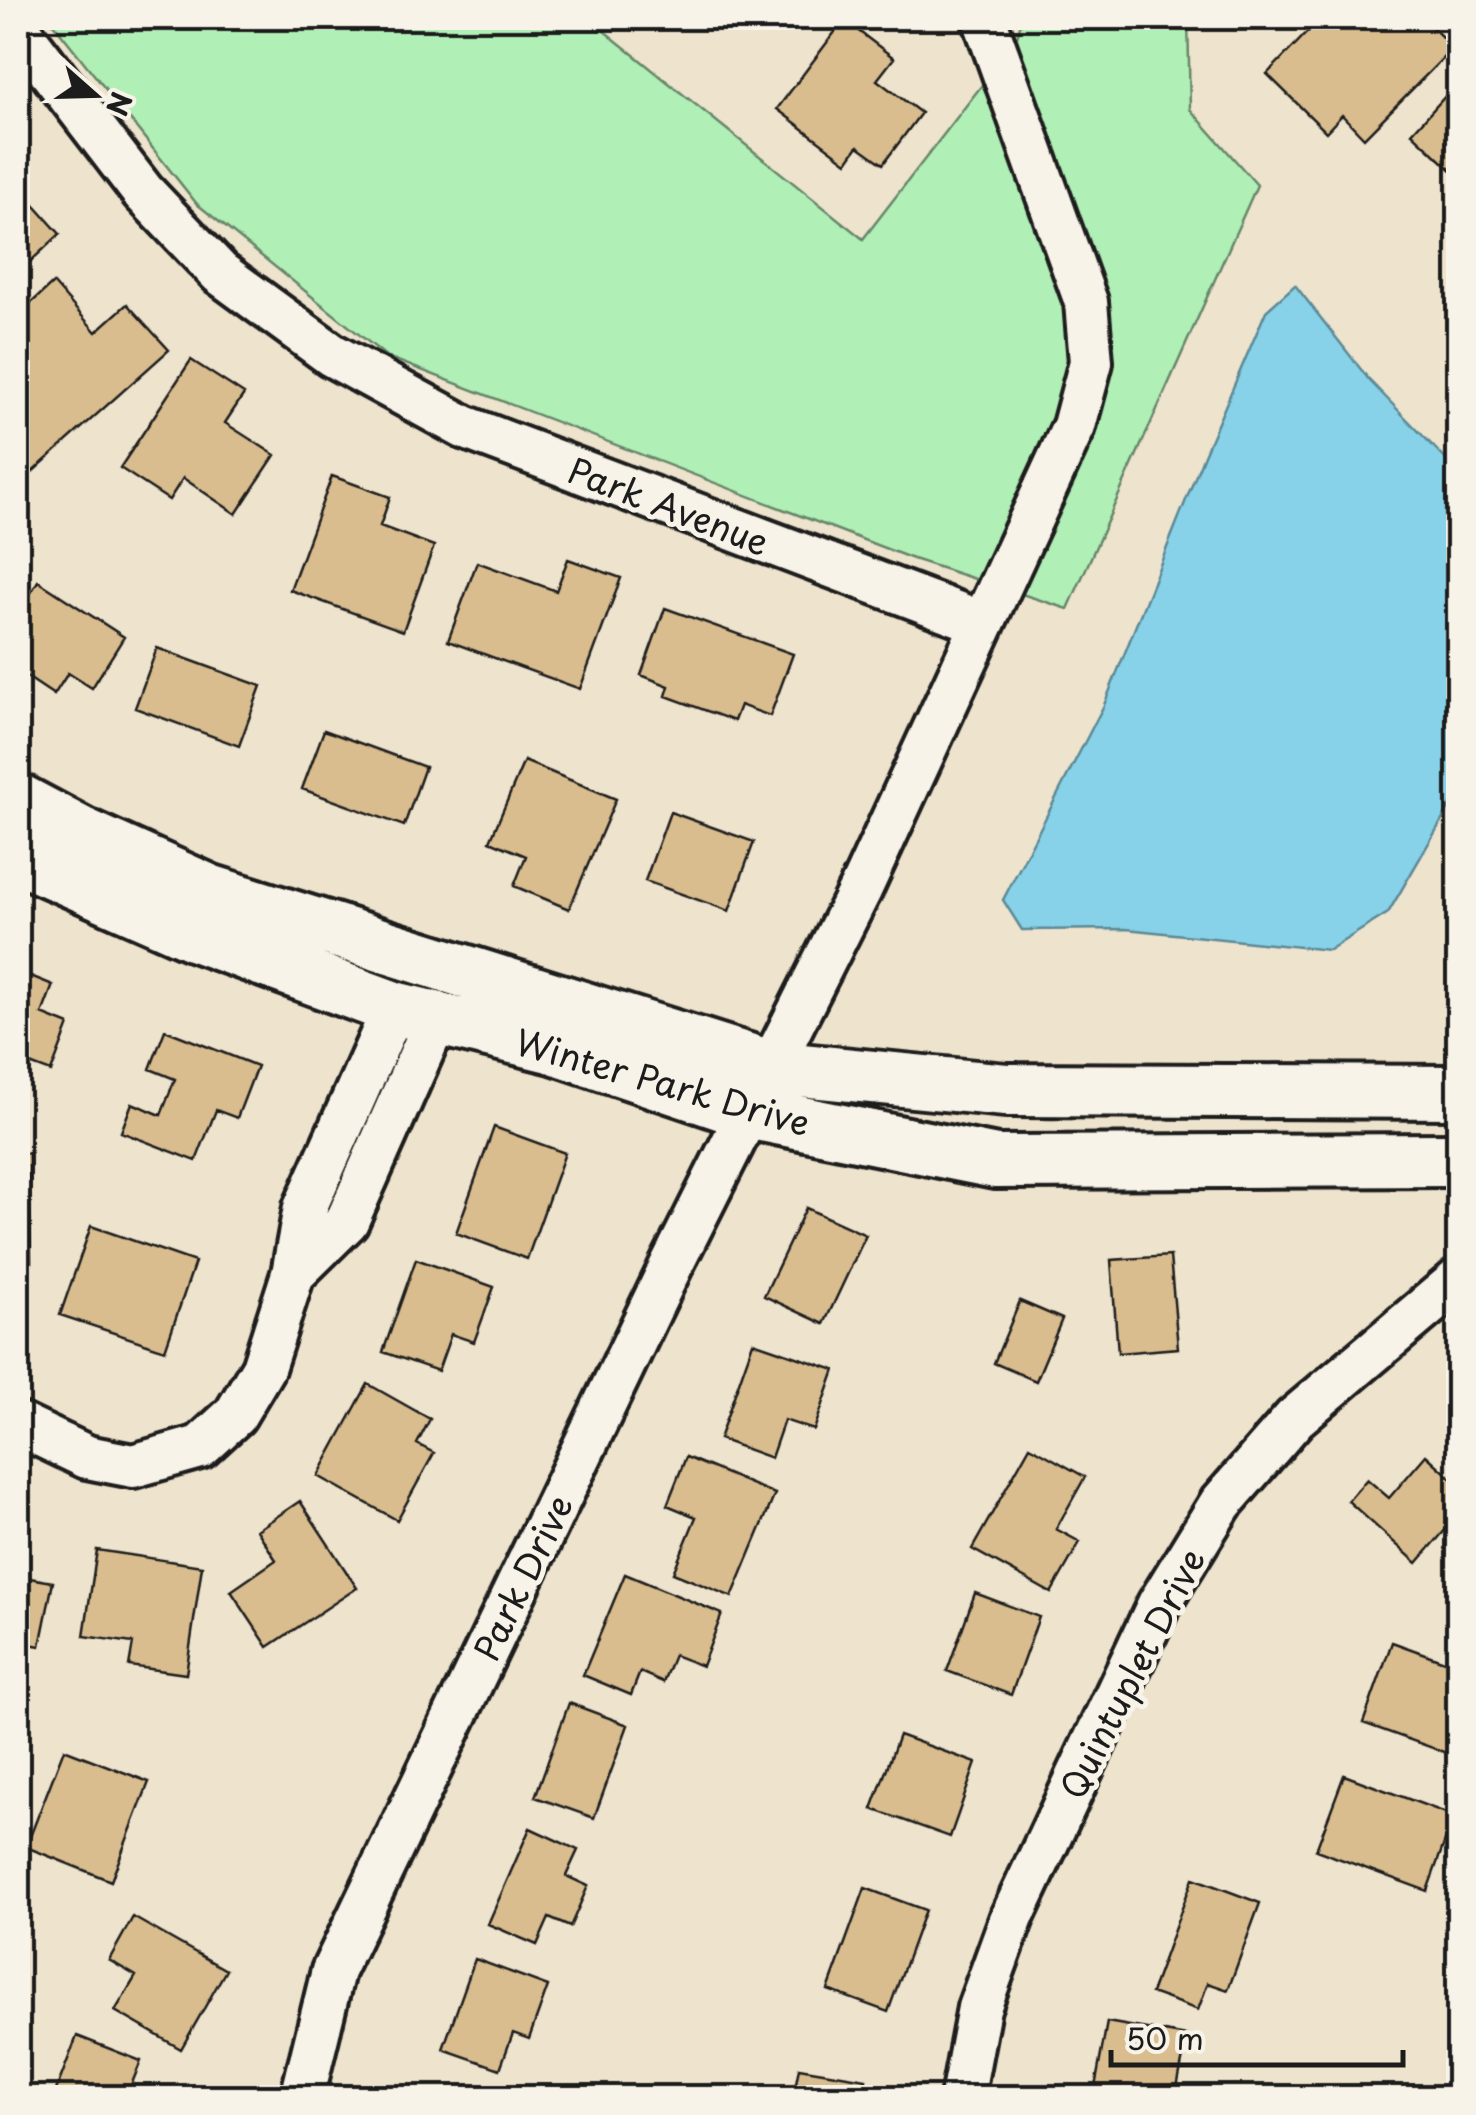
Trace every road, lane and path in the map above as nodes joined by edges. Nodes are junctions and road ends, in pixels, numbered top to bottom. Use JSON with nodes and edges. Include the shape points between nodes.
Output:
{"nodes":[{"id":1,"x":984,"y":18,"type":"edge"},
{"id":2,"x":18,"y":29,"type":"edge"},
{"id":3,"x":982,"y":623,"type":"junction"},
{"id":4,"x":18,"y":800,"type":"edge"},
{"id":5,"x":18,"y":856,"type":"edge"},
{"id":6,"x":416,"y":1013,"type":"junction"},
{"id":7,"x":758,"y":1090,"type":"junction"},
{"id":8,"x":1458,"y":1092,"type":"edge"},
{"id":9,"x":1458,"y":1160,"type":"edge"},
{"id":10,"x":1458,"y":1280,"type":"edge"},
{"id":11,"x":18,"y":1424,"type":"edge"},
{"id":12,"x":302,"y":2098,"type":"edge"},
{"id":13,"x":962,"y":2098,"type":"edge"}],
"edges":[{"from":1,"to":3,"type":"street","via":[[1086,302],[1091,362],[1074,426]]},
{"from":2,"to":3,"type":"street","name":"Park Avenue","via":[[143,192],[220,273],[332,356],[464,427]]},
{"from":3,"to":7,"type":"street","via":[[861,888]]},
{"from":4,"to":7,"type":"street","name":"Winter Park Drive","via":[[209,891]]},
{"from":5,"to":6,"type":"street","name":"Winter Park Drive","via":[[192,934]]},
{"from":6,"to":7,"type":"street","name":"Winter Park Drive"},
{"from":6,"to":11,"type":"street","via":[[305,1208],[293,1274],[263,1368],[235,1414],[200,1447],[133,1466],[87,1457]]},
{"from":7,"to":8,"type":"street","name":"Winter Park Drive"},
{"from":7,"to":9,"type":"street","name":"Winter Park Drive","via":[[996,1162]]},
{"from":7,"to":12,"type":"street","name":"Park Drive","via":[[333,1971]]},
{"from":10,"to":13,"type":"street","name":"Quintuplet Drive","via":[[1295,1418],[1221,1503],[1159,1604],[1012,1917],[979,2008]]}]}
